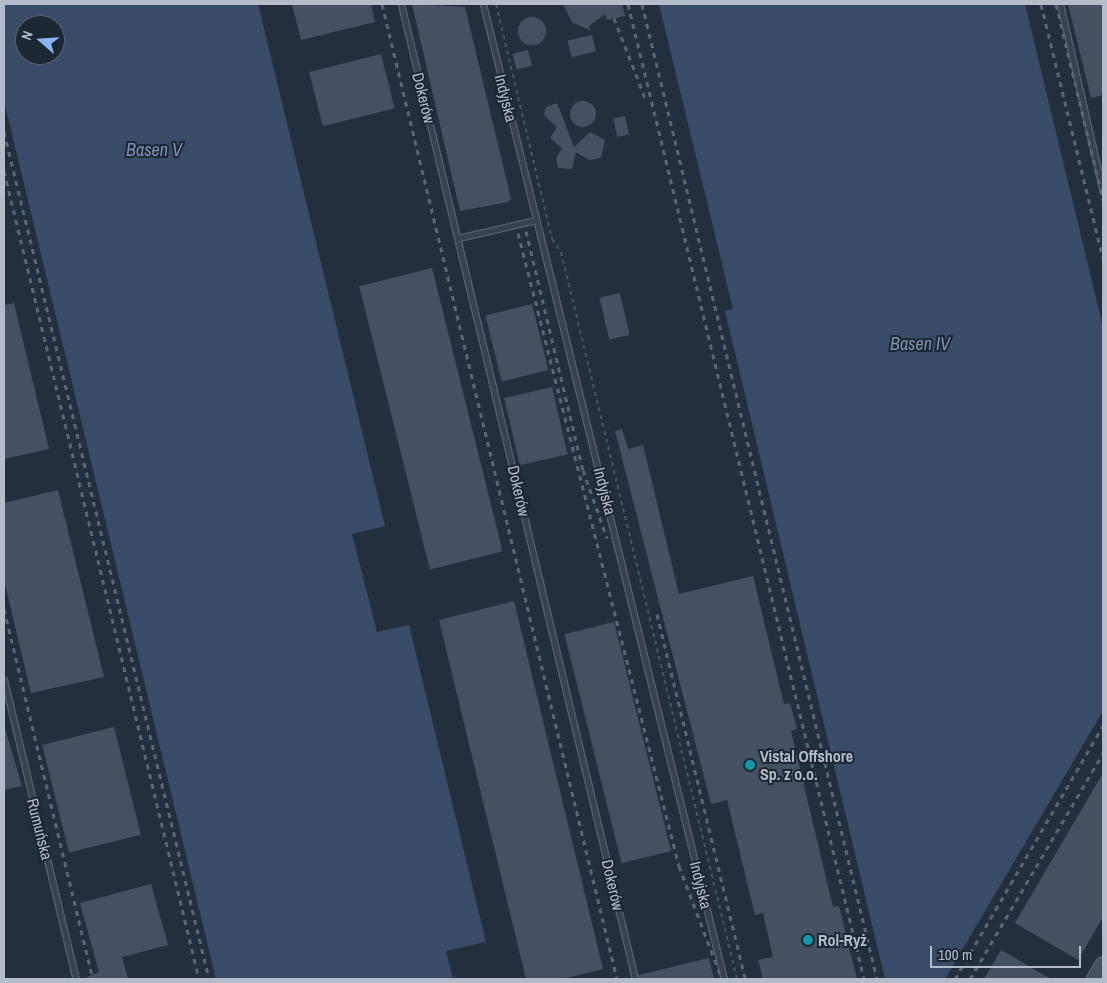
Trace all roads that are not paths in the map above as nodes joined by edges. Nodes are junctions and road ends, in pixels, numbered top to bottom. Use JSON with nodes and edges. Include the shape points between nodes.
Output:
{"nodes":[{"id":1,"x":401,"y":4,"type":"edge"},
{"id":2,"x":483,"y":4,"type":"edge"},
{"id":3,"x":1060,"y":4,"type":"edge"},
{"id":4,"x":1103,"y":191,"type":"edge"},
{"id":5,"x":536,"y":220,"type":"junction"},
{"id":6,"x":458,"y":238,"type":"junction"},
{"id":7,"x":4,"y":680,"type":"edge"},
{"id":8,"x":1103,"y":964,"type":"edge"},
{"id":9,"x":76,"y":979,"type":"edge"},
{"id":10,"x":636,"y":979,"type":"edge"},
{"id":11,"x":724,"y":979,"type":"edge"},
{"id":12,"x":1094,"y":979,"type":"edge"}],
"edges":[{"from":1,"to":6,"type":"lane","name":"Dokerów"},
{"from":2,"to":5,"type":"lane","name":"Indyjska"},
{"from":3,"to":4,"type":"lane"},
{"from":5,"to":6,"type":"lane"},
{"from":5,"to":11,"type":"lane","name":"Indyjska"},
{"from":6,"to":10,"type":"lane","name":"Dokerów"},
{"from":7,"to":9,"type":"lane","name":"Rumuńska"},
{"from":8,"to":12,"type":"street"}]}
